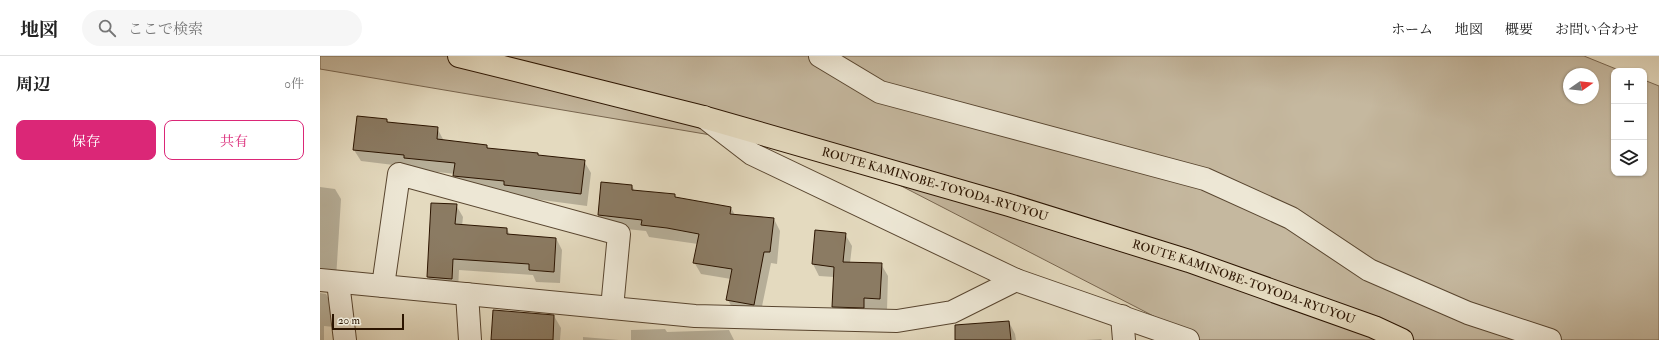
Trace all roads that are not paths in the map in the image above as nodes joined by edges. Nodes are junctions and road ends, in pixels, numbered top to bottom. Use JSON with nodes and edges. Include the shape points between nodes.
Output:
{"nodes":[{"id":1,"x":459,"y":56,"type":"edge"},
{"id":2,"x":820,"y":56,"type":"edge"},
{"id":3,"x":703,"y":116,"type":"junction"},
{"id":4,"x":1016,"y":280,"type":"junction"},
{"id":5,"x":329,"y":281,"type":"edge"},
{"id":6,"x":383,"y":286,"type":"junction"},
{"id":7,"x":467,"y":294,"type":"junction"},
{"id":8,"x":612,"y":308,"type":"junction"},
{"id":9,"x":1122,"y":316,"type":"junction"},
{"id":10,"x":345,"y":340,"type":"edge"},
{"id":11,"x":470,"y":340,"type":"edge"},
{"id":12,"x":1124,"y":340,"type":"edge"},
{"id":13,"x":1188,"y":340,"type":"edge"},
{"id":14,"x":1402,"y":340,"type":"edge"},
{"id":15,"x":1550,"y":340,"type":"edge"}],
"edges":[{"from":1,"to":3,"type":"main road","name":"ROUTE KAMINOBE-TOYODA-RYUYOU"},
{"from":2,"to":15,"type":"street","via":[[880,92],[1205,179],[1291,218],[1369,270],[1468,313]]},
{"from":3,"to":4,"type":"street","via":[[752,154]]},
{"from":3,"to":14,"type":"main road","name":"ROUTE KAMINOBE-TOYODA-RYUYOU","via":[[1009,205],[1189,261],[1374,326]]},
{"from":4,"to":8,"type":"street","via":[[952,312],[897,321],[695,316]]},
{"from":4,"to":9,"type":"street"},
{"from":5,"to":6,"type":"street"},
{"from":5,"to":10,"type":"street"},
{"from":6,"to":7,"type":"street"},
{"from":6,"to":8,"type":"street","via":[[399,174],[619,234]]},
{"from":7,"to":8,"type":"street"},
{"from":7,"to":11,"type":"street"},
{"from":9,"to":12,"type":"street"},
{"from":9,"to":13,"type":"street"}]}
